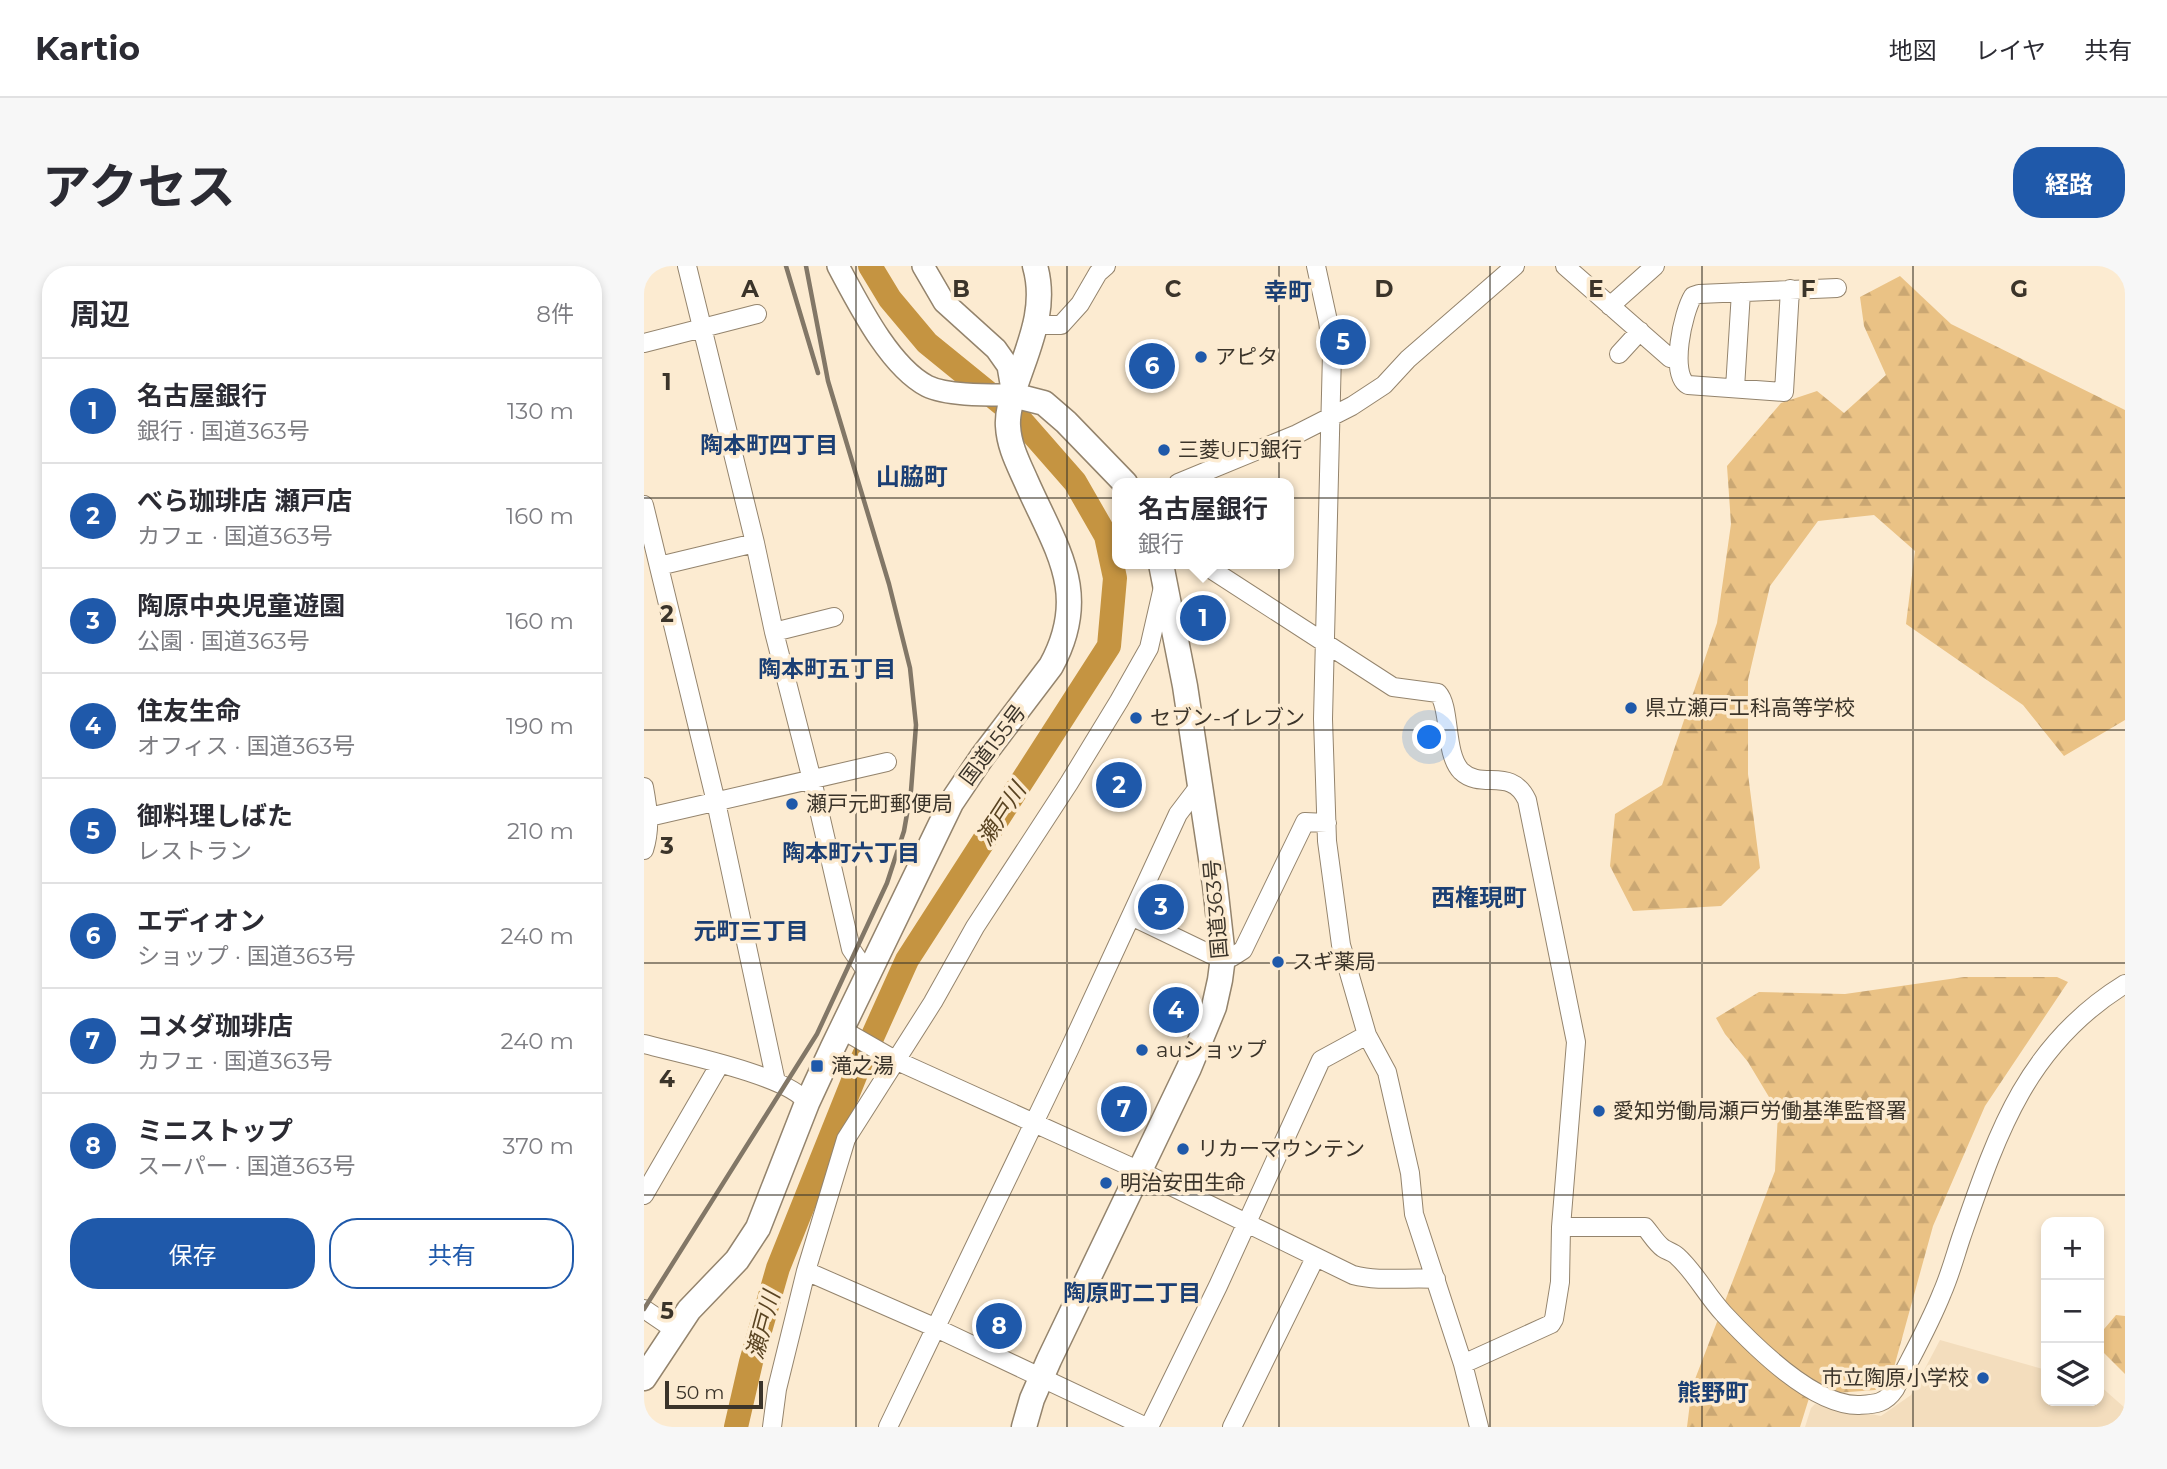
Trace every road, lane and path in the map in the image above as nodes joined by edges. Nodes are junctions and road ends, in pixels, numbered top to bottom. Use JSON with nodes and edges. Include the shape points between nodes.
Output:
{"nodes":[{"id":1,"x":687,"y":266,"type":"edge"},
{"id":2,"x":838,"y":266,"type":"edge"},
{"id":3,"x":923,"y":266,"type":"edge"},
{"id":4,"x":1035,"y":266,"type":"edge"},
{"id":5,"x":1106,"y":266,"type":"edge"},
{"id":6,"x":1316,"y":266,"type":"edge"},
{"id":7,"x":1515,"y":266,"type":"edge"},
{"id":8,"x":1565,"y":266,"type":"edge"},
{"id":9,"x":1655,"y":266,"type":"edge"},
{"id":10,"x":1838,"y":288,"type":"dead end"},
{"id":11,"x":1790,"y":289,"type":"junction"},
{"id":12,"x":1741,"y":292,"type":"junction"},
{"id":13,"x":1610,"y":306,"type":"junction"},
{"id":14,"x":757,"y":314,"type":"dead end"},
{"id":15,"x":1037,"y":326,"type":"junction"},
{"id":16,"x":704,"y":329,"type":"junction"},
{"id":17,"x":1640,"y":331,"type":"junction"},
{"id":18,"x":644,"y":343,"type":"edge"},
{"id":19,"x":1619,"y":354,"type":"dead end"},
{"id":20,"x":1677,"y":359,"type":"junction"},
{"id":21,"x":1735,"y":388,"type":"junction"},
{"id":22,"x":1013,"y":395,"type":"junction"},
{"id":23,"x":1329,"y":417,"type":"junction"},
{"id":24,"x":1120,"y":478,"type":"edge"},
{"id":25,"x":1190,"y":478,"type":"edge"},
{"id":26,"x":644,"y":505,"type":"edge"},
{"id":27,"x":755,"y":543,"type":"junction"},
{"id":28,"x":659,"y":566,"type":"junction"},
{"id":29,"x":1210,"y":569,"type":"edge"},
{"id":30,"x":1163,"y":572,"type":"edge"},
{"id":31,"x":834,"y":617,"type":"dead end"},
{"id":32,"x":774,"y":632,"type":"junction"},
{"id":33,"x":1324,"y":641,"type":"junction"},
{"id":34,"x":887,"y":762,"type":"dead end"},
{"id":35,"x":812,"y":780,"type":"junction"},
{"id":36,"x":1200,"y":785,"type":"junction"},
{"id":37,"x":644,"y":787,"type":"edge"},
{"id":38,"x":716,"y":802,"type":"junction"},
{"id":39,"x":649,"y":817,"type":"junction"},
{"id":40,"x":1327,"y":822,"type":"junction"},
{"id":41,"x":644,"y":850,"type":"edge"},
{"id":42,"x":1131,"y":916,"type":"junction"},
{"id":43,"x":1223,"y":957,"type":"junction"},
{"id":44,"x":868,"y":974,"type":"junction"},
{"id":45,"x":2125,"y":984,"type":"edge"},
{"id":46,"x":847,"y":1033,"type":"junction"},
{"id":47,"x":1367,"y":1035,"type":"junction"},
{"id":48,"x":644,"y":1044,"type":"edge"},
{"id":49,"x":890,"y":1057,"type":"junction"},
{"id":50,"x":720,"y":1064,"type":"junction"},
{"id":51,"x":776,"y":1082,"type":"junction"},
{"id":52,"x":807,"y":1103,"type":"junction"},
{"id":53,"x":1033,"y":1124,"type":"junction"},
{"id":54,"x":1140,"y":1171,"type":"junction"},
{"id":55,"x":644,"y":1195,"type":"edge"},
{"id":56,"x":1247,"y":1224,"type":"junction"},
{"id":57,"x":1560,"y":1227,"type":"junction"},
{"id":58,"x":1315,"y":1258,"type":"junction"},
{"id":59,"x":806,"y":1271,"type":"junction"},
{"id":60,"x":1436,"y":1279,"type":"junction"},
{"id":61,"x":644,"y":1309,"type":"edge"},
{"id":62,"x":934,"y":1327,"type":"junction"},
{"id":63,"x":675,"y":1330,"type":"junction"},
{"id":64,"x":1463,"y":1364,"type":"junction"},
{"id":65,"x":644,"y":1378,"type":"edge"},
{"id":66,"x":1041,"y":1379,"type":"junction"},
{"id":67,"x":1470,"y":1391,"type":"junction"},
{"id":68,"x":772,"y":1427,"type":"edge"},
{"id":69,"x":888,"y":1427,"type":"edge"},
{"id":70,"x":1024,"y":1427,"type":"edge"},
{"id":71,"x":1147,"y":1427,"type":"edge"},
{"id":72,"x":1232,"y":1427,"type":"edge"},
{"id":73,"x":1463,"y":1427,"type":"edge"},
{"id":74,"x":1479,"y":1427,"type":"edge"}],
"edges":[{"from":1,"to":16,"type":"street"},
{"from":2,"to":22,"type":"main road","via":[[866,319],[900,364],[929,387],[974,395]]},
{"from":3,"to":22,"type":"main road","via":[[944,302],[996,349],[1008,366]]},
{"from":4,"to":15,"type":"highway","name":"国道155号","via":[[1040,301]]},
{"from":5,"to":15,"type":"street","via":[[1061,325]]},
{"from":6,"to":23,"type":"street","via":[[1332,353]]},
{"from":7,"to":23,"type":"street","via":[[1384,385]]},
{"from":8,"to":13,"type":"street"},
{"from":9,"to":13,"type":"street"},
{"from":10,"to":11,"type":"street"},
{"from":11,"to":12,"type":"street"},
{"from":11,"to":21,"type":"street","via":[[1784,393]]},
{"from":12,"to":20,"type":"street","via":[[1693,296]]},
{"from":12,"to":21,"type":"street"},
{"from":13,"to":17,"type":"street"},
{"from":14,"to":16,"type":"street"},
{"from":15,"to":22,"type":"highway","name":"国道155号"},
{"from":16,"to":18,"type":"street"},
{"from":16,"to":27,"type":"street"},
{"from":17,"to":19,"type":"street"},
{"from":17,"to":20,"type":"street"},
{"from":20,"to":21,"type":"street","via":[[1679,376],[1688,386]]},
{"from":22,"to":24,"type":"highway","via":[[1044,403]]},
{"from":22,"to":44,"type":"highway","name":"国道155号","via":[[1007,424],[1012,451],[1059,554],[1070,591],[1066,632],[1051,666],[951,803]]},
{"from":23,"to":25,"type":"street"},
{"from":23,"to":33,"type":"street"},
{"from":26,"to":28,"type":"street"},
{"from":27,"to":28,"type":"street"},
{"from":27,"to":32,"type":"street"},
{"from":28,"to":38,"type":"street"},
{"from":29,"to":33,"type":"street"},
{"from":30,"to":36,"type":"highway","name":"国道363号"},
{"from":30,"to":49,"type":"street","via":[[1149,648],[933,1002]]},
{"from":31,"to":32,"type":"street"},
{"from":32,"to":35,"type":"street"},
{"from":33,"to":40,"type":"street"},
{"from":33,"to":57,"type":"street","via":[[1393,687],[1441,695],[1446,731],[1461,771],[1476,779],[1507,780],[1522,790],[1527,800],[1576,1042]]},
{"from":34,"to":35,"type":"street"},
{"from":35,"to":38,"type":"street"},
{"from":35,"to":44,"type":"street","via":[[850,949]]},
{"from":36,"to":42,"type":"street","via":[[1178,814]]},
{"from":36,"to":43,"type":"highway","name":"国道363号"},
{"from":37,"to":39,"type":"street"},
{"from":38,"to":39,"type":"street"},
{"from":38,"to":51,"type":"street"},
{"from":39,"to":41,"type":"street"},
{"from":40,"to":43,"type":"street","via":[[1305,822],[1243,950]]},
{"from":40,"to":47,"type":"street","via":[[1341,945]]},
{"from":42,"to":43,"type":"street"},
{"from":42,"to":53,"type":"street"},
{"from":43,"to":54,"type":"highway","name":"国道363号","via":[[1214,1007]]},
{"from":44,"to":46,"type":"highway","name":"国道155号"},
{"from":45,"to":57,"type":"street","via":[[2069,1029],[2012,1106],[1990,1154],[1944,1290],[1895,1389],[1878,1404],[1850,1405],[1828,1399],[1783,1370],[1724,1314],[1676,1255],[1661,1247],[1645,1227]]},
{"from":46,"to":49,"type":"street"},
{"from":46,"to":52,"type":"highway","name":"国道155号"},
{"from":47,"to":56,"type":"street","via":[[1321,1060]]},
{"from":47,"to":60,"type":"street","via":[[1387,1072],[1415,1213]]},
{"from":48,"to":50,"type":"street"},
{"from":49,"to":53,"type":"street"},
{"from":49,"to":59,"type":"street","via":[[846,1139]]},
{"from":50,"to":51,"type":"street"},
{"from":50,"to":55,"type":"street"},
{"from":51,"to":52,"type":"street","via":[[803,1096]]},
{"from":52,"to":63,"type":"highway","name":"国道155号","via":[[750,1243]]},
{"from":53,"to":54,"type":"street"},
{"from":53,"to":62,"type":"street"},
{"from":54,"to":56,"type":"street"},
{"from":54,"to":66,"type":"highway","name":"国道363号"},
{"from":56,"to":58,"type":"street"},
{"from":56,"to":71,"type":"street"},
{"from":57,"to":64,"type":"street","via":[[1560,1282],[1551,1324]]},
{"from":58,"to":60,"type":"street","via":[[1373,1280]]},
{"from":58,"to":72,"type":"street"},
{"from":59,"to":62,"type":"street"},
{"from":59,"to":68,"type":"street"},
{"from":60,"to":64,"type":"street"},
{"from":61,"to":63,"type":"street"},
{"from":62,"to":66,"type":"street"},
{"from":62,"to":69,"type":"street"},
{"from":63,"to":65,"type":"highway","name":"国道155号"},
{"from":64,"to":67,"type":"street"},
{"from":66,"to":70,"type":"highway","name":"国道363号"},
{"from":66,"to":71,"type":"street"},
{"from":67,"to":73,"type":"street"},
{"from":67,"to":74,"type":"street"}]}
